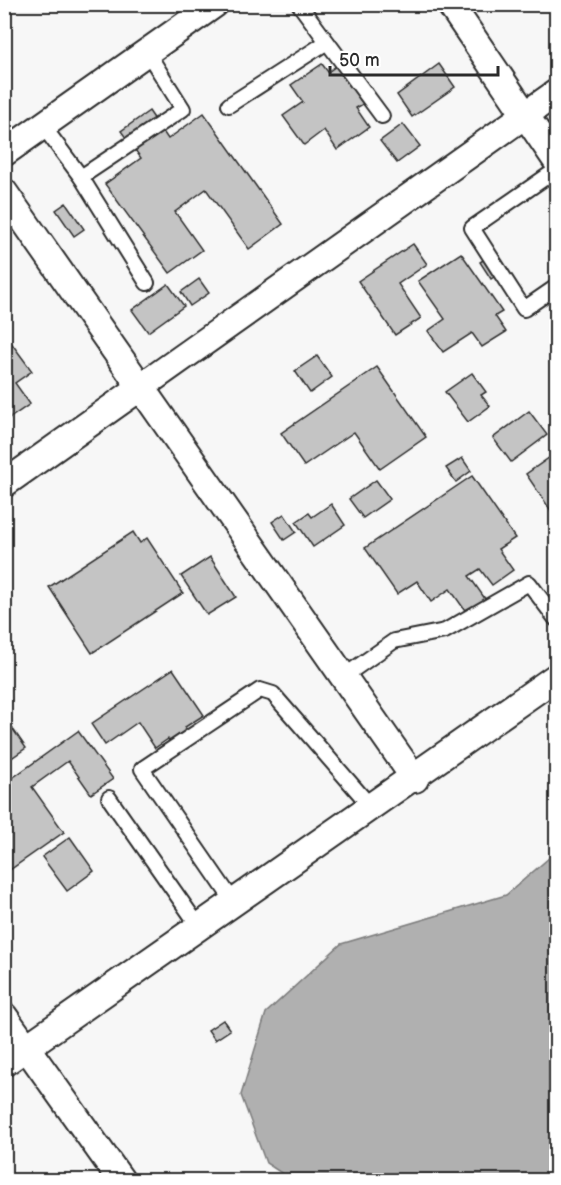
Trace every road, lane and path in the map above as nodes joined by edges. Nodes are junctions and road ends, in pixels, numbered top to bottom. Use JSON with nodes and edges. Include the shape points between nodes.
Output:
{"nodes":[{"id":1,"x":215,"y":4,"type":"edge"},
{"id":2,"x":299,"y":4,"type":"edge"},
{"id":3,"x":450,"y":4,"type":"edge"},
{"id":4,"x":327,"y":42,"type":"junction"},
{"id":5,"x":147,"y":52,"type":"junction"},
{"id":6,"x":556,"y":93,"type":"edge"},
{"id":7,"x":229,"y":105,"type":"dead end"},
{"id":8,"x":527,"y":114,"type":"junction"},
{"id":9,"x":382,"y":116,"type":"dead end"},
{"id":10,"x":43,"y":126,"type":"junction"},
{"id":11,"x":4,"y":153,"type":"edge"},
{"id":12,"x":556,"y":160,"type":"edge"},
{"id":13,"x":556,"y":170,"type":"edge"},
{"id":14,"x":81,"y":177,"type":"junction"},
{"id":15,"x":4,"y":192,"type":"edge"},
{"id":16,"x":147,"y":283,"type":"dead end"},
{"id":17,"x":556,"y":287,"type":"edge"},
{"id":18,"x":141,"y":387,"type":"junction"},
{"id":19,"x":4,"y":484,"type":"edge"},
{"id":20,"x":556,"y":620,"type":"edge"},
{"id":21,"x":343,"y":677,"type":"junction"},
{"id":22,"x":556,"y":677,"type":"edge"},
{"id":23,"x":415,"y":778,"type":"junction"},
{"id":24,"x":109,"y":798,"type":"dead end"},
{"id":25,"x":372,"y":808,"type":"junction"},
{"id":26,"x":235,"y":904,"type":"junction"},
{"id":27,"x":200,"y":928,"type":"junction"},
{"id":28,"x":4,"y":1016,"type":"edge"},
{"id":29,"x":27,"y":1047,"type":"junction"},
{"id":30,"x":4,"y":1063,"type":"edge"},
{"id":31,"x":115,"y":1178,"type":"edge"}],
"edges":[{"from":1,"to":5,"type":"street"},
{"from":2,"to":4,"type":"lane"},
{"from":3,"to":8,"type":"street"},
{"from":4,"to":7,"type":"lane"},
{"from":4,"to":9,"type":"lane"},
{"from":5,"to":10,"type":"street"},
{"from":5,"to":14,"type":"lane","via":[[183,109]]},
{"from":6,"to":8,"type":"street"},
{"from":8,"to":12,"type":"street"},
{"from":8,"to":18,"type":"street"},
{"from":10,"to":11,"type":"street"},
{"from":10,"to":14,"type":"lane"},
{"from":13,"to":17,"type":"lane","via":[[472,228],[524,309]]},
{"from":14,"to":16,"type":"lane"},
{"from":15,"to":18,"type":"street"},
{"from":18,"to":19,"type":"street"},
{"from":18,"to":21,"type":"street"},
{"from":20,"to":21,"type":"lane","via":[[529,583],[445,631],[394,641]]},
{"from":21,"to":23,"type":"street"},
{"from":22,"to":23,"type":"street"},
{"from":23,"to":25,"type":"street"},
{"from":24,"to":27,"type":"lane"},
{"from":25,"to":26,"type":"street"},
{"from":25,"to":26,"type":"lane","via":[[273,694],[260,690],[142,769]]},
{"from":26,"to":27,"type":"street"},
{"from":27,"to":29,"type":"street"},
{"from":28,"to":29,"type":"street"},
{"from":29,"to":30,"type":"street"},
{"from":29,"to":31,"type":"street"}]}
